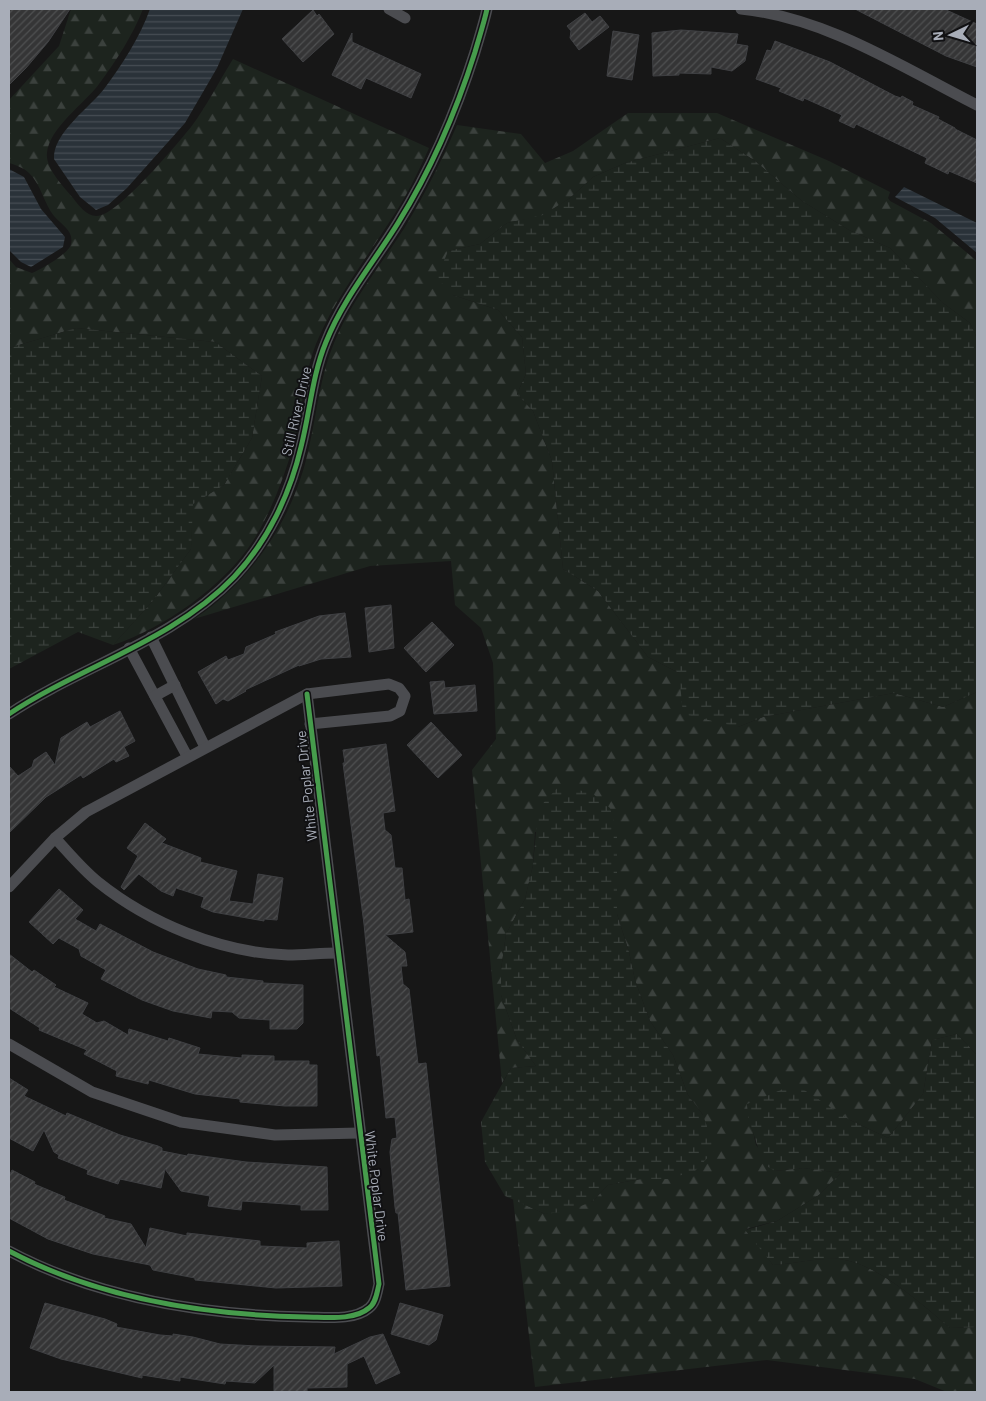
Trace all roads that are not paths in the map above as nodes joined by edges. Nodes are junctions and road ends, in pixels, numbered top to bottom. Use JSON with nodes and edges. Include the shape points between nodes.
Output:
{"nodes":[{"id":1,"x":389,"y":9,"type":"edge"},
{"id":2,"x":487,"y":9,"type":"edge"},
{"id":3,"x":741,"y":9,"type":"edge"},
{"id":4,"x":405,"y":18,"type":"dead end"},
{"id":5,"x":977,"y":105,"type":"edge"},
{"id":6,"x":151,"y":636,"type":"junction"},
{"id":7,"x":129,"y":648,"type":"junction"},
{"id":8,"x":175,"y":685,"type":"junction"},
{"id":9,"x":307,"y":694,"type":"junction"},
{"id":10,"x":155,"y":696,"type":"junction"},
{"id":11,"x":9,"y":714,"type":"edge"},
{"id":12,"x":310,"y":724,"type":"junction"},
{"id":13,"x":206,"y":747,"type":"junction"},
{"id":14,"x":187,"y":756,"type":"junction"},
{"id":15,"x":55,"y":838,"type":"junction"},
{"id":16,"x":9,"y":887,"type":"edge"},
{"id":17,"x":337,"y":953,"type":"junction"},
{"id":18,"x":9,"y":1044,"type":"edge"},
{"id":19,"x":359,"y":1133,"type":"junction"},
{"id":20,"x":9,"y":1251,"type":"edge"}],
"edges":[{"from":1,"to":4,"type":"street"},
{"from":2,"to":6,"type":"street","name":"Still River Drive","via":[[462,93],[431,165],[398,223],[353,290],[326,341],[314,379],[301,448],[282,505],[260,545],[234,577],[194,611]]},
{"from":3,"to":5,"type":"street","via":[[837,33]]},
{"from":6,"to":7,"type":"street","name":"Still River Drive"},
{"from":6,"to":8,"type":"street"},
{"from":7,"to":10,"type":"street"},
{"from":7,"to":11,"type":"street","name":"Still River Drive","via":[[34,697]]},
{"from":8,"to":10,"type":"street"},
{"from":8,"to":13,"type":"street"},
{"from":9,"to":12,"type":"street","name":"White Poplar Drive"},
{"from":9,"to":12,"type":"street","name":"White Poplar Drive","via":[[389,684],[399,688],[405,696],[400,711],[390,716]]},
{"from":9,"to":13,"type":"street","name":"White Poplar Drive"},
{"from":10,"to":14,"type":"street"},
{"from":12,"to":17,"type":"street","name":"White Poplar Drive"},
{"from":13,"to":14,"type":"street","name":"White Poplar Drive"},
{"from":14,"to":15,"type":"street","name":"White Poplar Drive","via":[[86,812]]},
{"from":15,"to":16,"type":"street","name":"White Poplar Drive"},
{"from":15,"to":17,"type":"street","via":[[97,881],[140,912],[190,935],[248,950],[286,955]]},
{"from":17,"to":19,"type":"street","name":"White Poplar Drive"},
{"from":18,"to":19,"type":"street","via":[[92,1092],[181,1122],[275,1135]]},
{"from":19,"to":20,"type":"street","name":"White Poplar Drive","via":[[379,1284],[370,1308],[357,1315],[255,1316],[191,1308],[77,1280]]}]}
